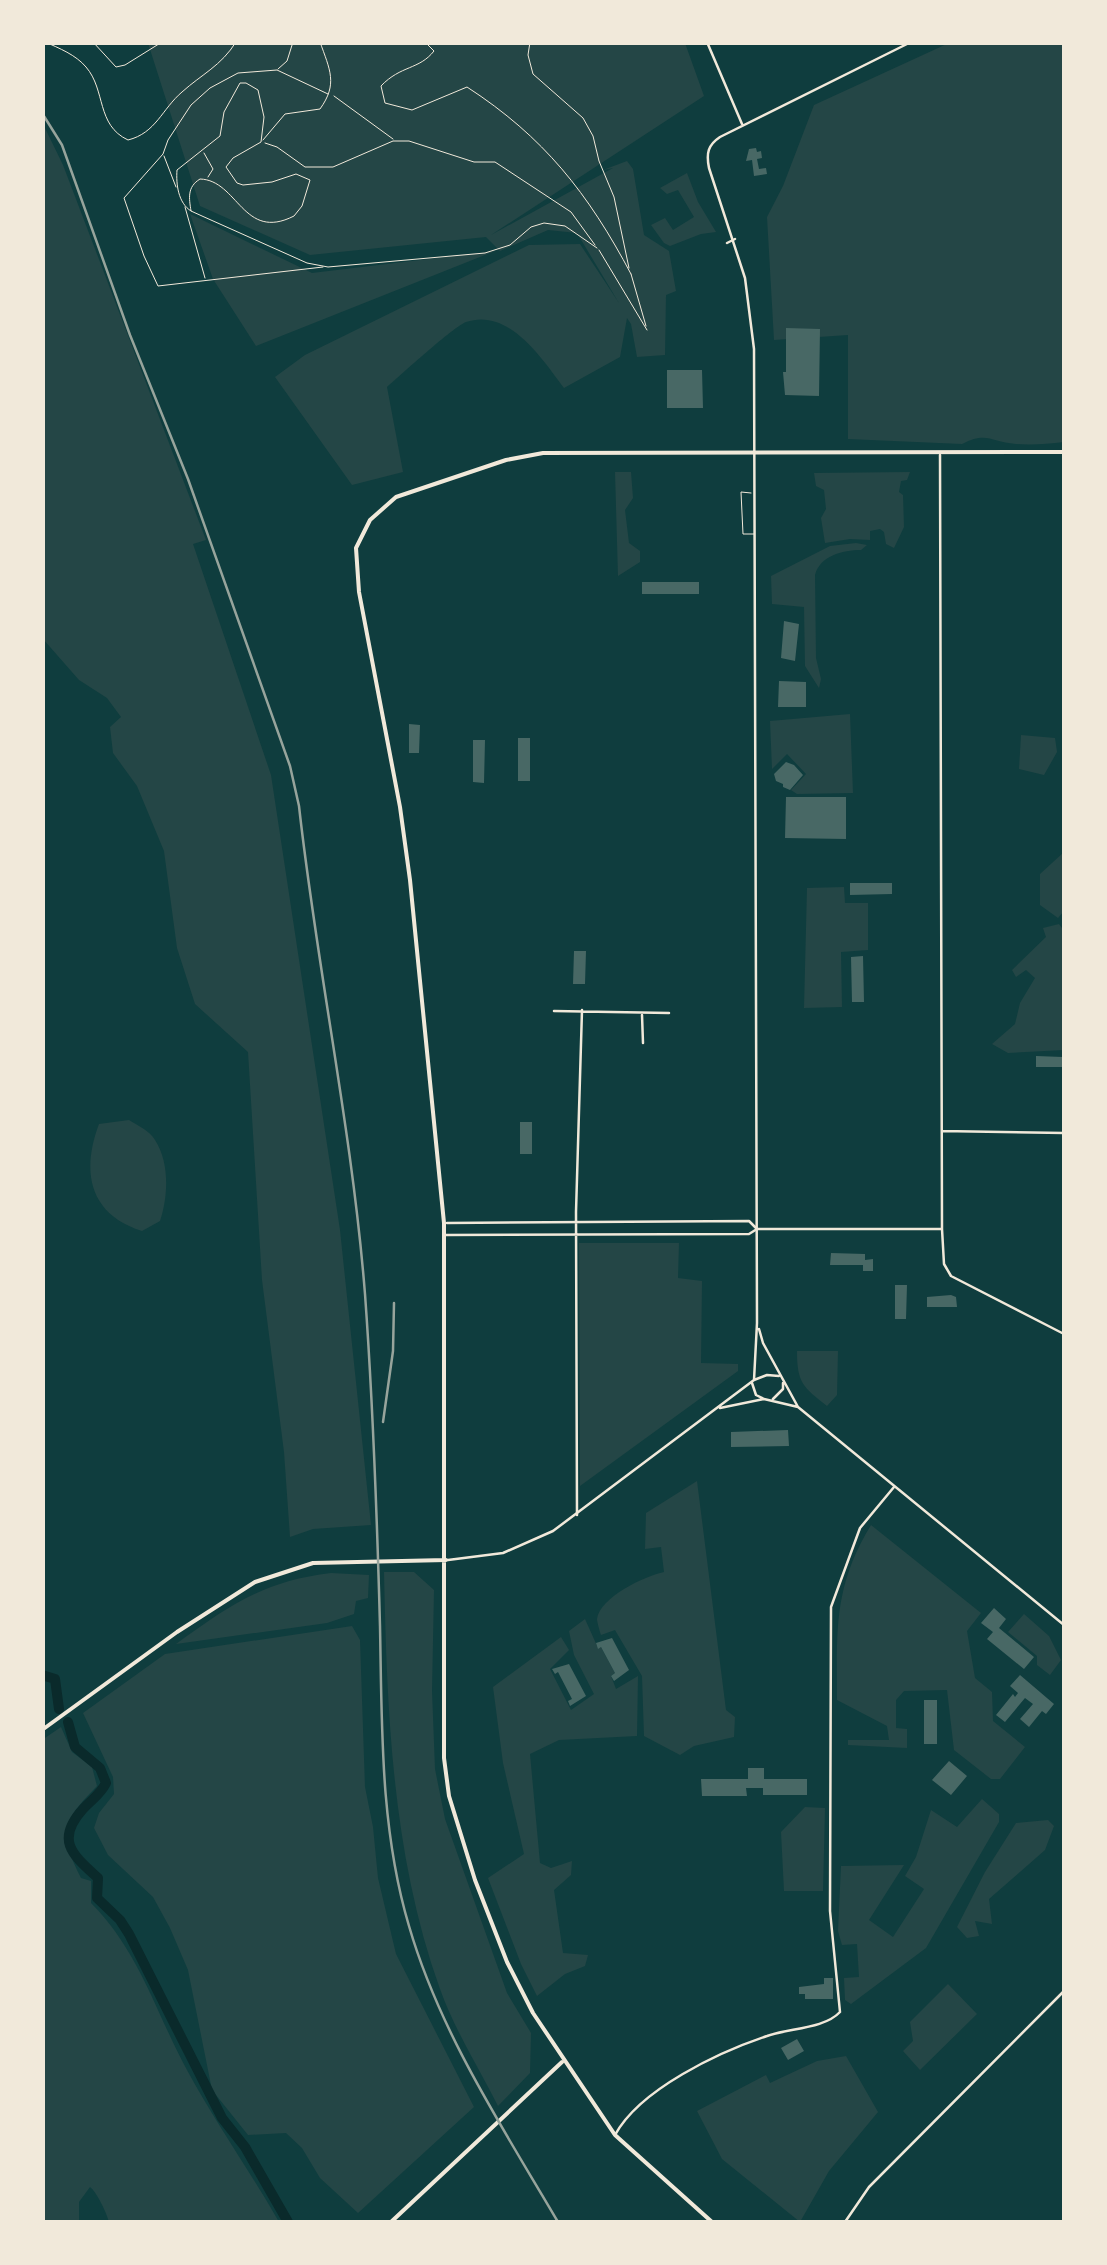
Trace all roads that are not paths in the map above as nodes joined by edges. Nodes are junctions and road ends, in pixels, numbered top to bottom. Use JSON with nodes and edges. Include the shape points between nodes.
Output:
{"nodes":[{"id":1,"x":706,"y":42,"type":"edge"},
{"id":2,"x":911,"y":42,"type":"edge"},
{"id":3,"x":742,"y":126,"type":"junction"},
{"id":4,"x":735,"y":240,"type":"junction"},
{"id":5,"x":727,"y":242,"type":"dead end"},
{"id":6,"x":940,"y":452,"type":"junction"},
{"id":7,"x":1064,"y":452,"type":"edge"},
{"id":8,"x":755,"y":453,"type":"junction"},
{"id":9,"x":755,"y":493,"type":"junction"},
{"id":10,"x":755,"y":534,"type":"junction"},
{"id":11,"x":582,"y":1010,"type":"junction"},
{"id":12,"x":554,"y":1011,"type":"dead end"},
{"id":13,"x":642,"y":1012,"type":"junction"},
{"id":14,"x":669,"y":1013,"type":"dead end"},
{"id":15,"x":643,"y":1043,"type":"dead end"},
{"id":16,"x":942,"y":1130,"type":"junction"},
{"id":17,"x":1064,"y":1132,"type":"edge"},
{"id":18,"x":576,"y":1222,"type":"junction"},
{"id":19,"x":444,"y":1223,"type":"junction"},
{"id":20,"x":757,"y":1229,"type":"junction"},
{"id":21,"x":942,"y":1229,"type":"junction"},
{"id":22,"x":576,"y":1234,"type":"junction"},
{"id":23,"x":445,"y":1235,"type":"junction"},
{"id":24,"x":758,"y":1323,"type":"junction"},
{"id":25,"x":1064,"y":1334,"type":"edge"},
{"id":26,"x":779,"y":1376,"type":"junction"},
{"id":27,"x":753,"y":1381,"type":"junction"},
{"id":28,"x":783,"y":1381,"type":"junction"},
{"id":29,"x":764,"y":1399,"type":"junction"},
{"id":30,"x":773,"y":1400,"type":"junction"},
{"id":31,"x":798,"y":1407,"type":"junction"},
{"id":32,"x":720,"y":1408,"type":"junction"},
{"id":33,"x":895,"y":1486,"type":"junction"},
{"id":34,"x":576,"y":1515,"type":"junction"},
{"id":35,"x":446,"y":1560,"type":"junction"},
{"id":36,"x":1064,"y":1625,"type":"edge"},
{"id":37,"x":42,"y":1730,"type":"edge"},
{"id":38,"x":1064,"y":1992,"type":"edge"},
{"id":39,"x":562,"y":2062,"type":"junction"},
{"id":40,"x":615,"y":2135,"type":"junction"},
{"id":41,"x":391,"y":2222,"type":"edge"},
{"id":42,"x":712,"y":2222,"type":"edge"},
{"id":43,"x":845,"y":2222,"type":"edge"}],
"edges":[{"from":1,"to":3,"type":"street"},
{"from":2,"to":3,"type":"street"},
{"from":3,"to":4,"type":"street","via":[[714,141],[707,157]]},
{"from":4,"to":5,"type":"street"},
{"from":4,"to":8,"type":"street","via":[[750,305]]},
{"from":6,"to":7,"type":"main road"},
{"from":6,"to":8,"type":"main road"},
{"from":6,"to":16,"type":"street"},
{"from":8,"to":9,"type":"street"},
{"from":8,"to":19,"type":"main road","via":[[523,456],[408,493],[376,513],[360,538],[356,566],[408,861]]},
{"from":9,"to":10,"type":"street"},
{"from":9,"to":10,"type":"lane","via":[[741,492],[743,534]]},
{"from":10,"to":20,"type":"street"},
{"from":11,"to":12,"type":"street"},
{"from":11,"to":13,"type":"street"},
{"from":11,"to":18,"type":"street"},
{"from":13,"to":14,"type":"street"},
{"from":13,"to":15,"type":"street"},
{"from":16,"to":17,"type":"street"},
{"from":16,"to":21,"type":"street"},
{"from":18,"to":19,"type":"street"},
{"from":18,"to":20,"type":"street","via":[[748,1222]]},
{"from":18,"to":22,"type":"street"},
{"from":19,"to":23,"type":"main road"},
{"from":20,"to":21,"type":"street"},
{"from":20,"to":22,"type":"street"},
{"from":20,"to":24,"type":"street"},
{"from":21,"to":25,"type":"street","via":[[950,1276]]},
{"from":22,"to":23,"type":"street"},
{"from":22,"to":34,"type":"street"},
{"from":23,"to":35,"type":"main road"},
{"from":24,"to":26,"type":"street"},
{"from":24,"to":27,"type":"street"},
{"from":26,"to":27,"type":"street"},
{"from":26,"to":28,"type":"street"},
{"from":27,"to":29,"type":"street"},
{"from":27,"to":32,"type":"street"},
{"from":28,"to":30,"type":"street"},
{"from":28,"to":31,"type":"street"},
{"from":29,"to":30,"type":"street"},
{"from":29,"to":32,"type":"street"},
{"from":30,"to":31,"type":"street"},
{"from":31,"to":33,"type":"street"},
{"from":32,"to":34,"type":"street"},
{"from":33,"to":36,"type":"street"},
{"from":33,"to":40,"type":"street","via":[[860,1528],[830,1607],[830,1911],[840,2012],[696,2068],[638,2103]]},
{"from":34,"to":35,"type":"street","via":[[516,1549]]},
{"from":35,"to":37,"type":"main road","via":[[313,1563],[255,1582]]},
{"from":35,"to":39,"type":"main road","via":[[448,1796],[507,1962]]},
{"from":38,"to":43,"type":"street","via":[[869,2187]]},
{"from":39,"to":40,"type":"main road"},
{"from":39,"to":41,"type":"main road"},
{"from":40,"to":42,"type":"main road"}]}
